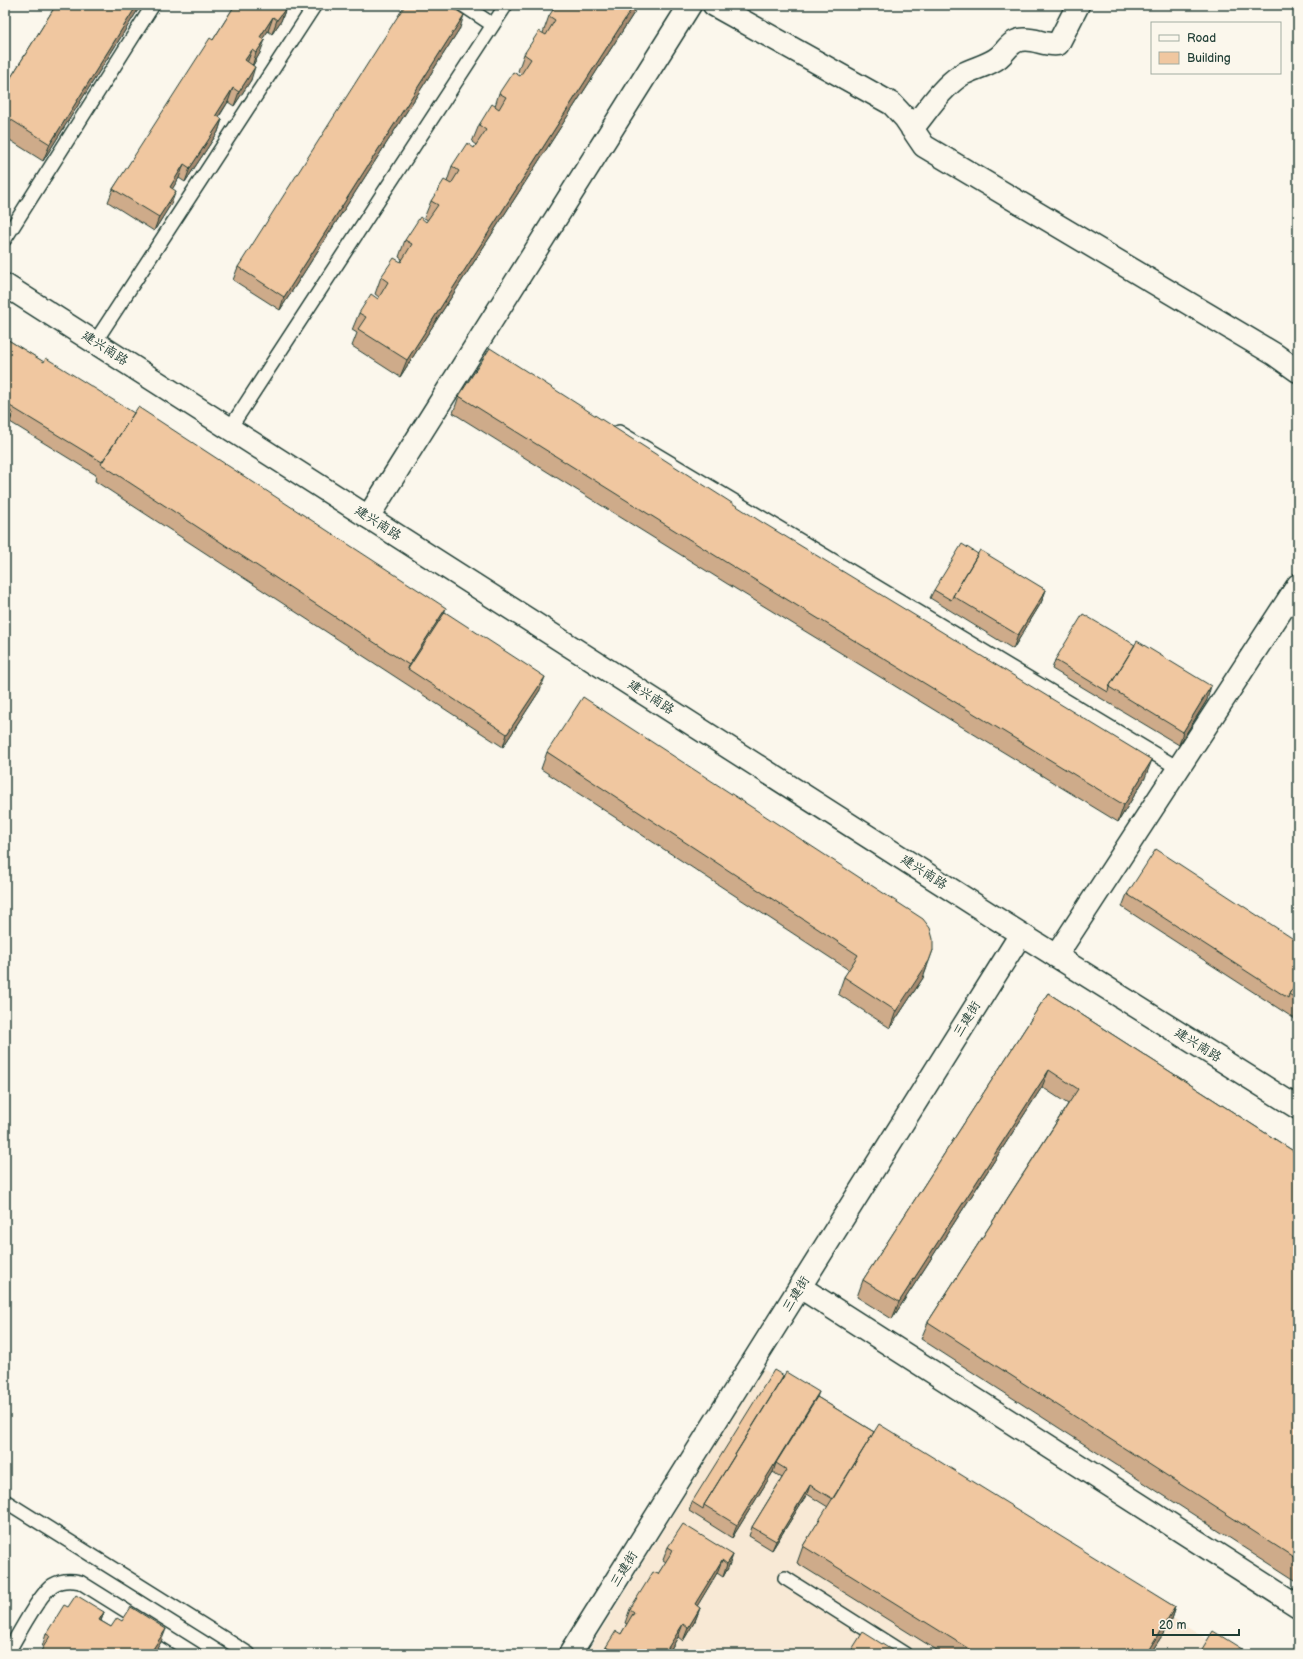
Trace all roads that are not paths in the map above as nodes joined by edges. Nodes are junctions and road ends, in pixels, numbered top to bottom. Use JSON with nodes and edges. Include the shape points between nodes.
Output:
{"nodes":[{"id":1,"x":153,"y":5,"type":"edge"},
{"id":2,"x":315,"y":5,"type":"edge"},
{"id":3,"x":463,"y":5,"type":"edge"},
{"id":4,"x":506,"y":5,"type":"edge"},
{"id":5,"x":690,"y":5,"type":"edge"},
{"id":6,"x":714,"y":5,"type":"edge"},
{"id":7,"x":1078,"y":5,"type":"edge"},
{"id":8,"x":493,"y":24,"type":"junction"},
{"id":9,"x":912,"y":130,"type":"junction"},
{"id":10,"x":5,"y":239,"type":"edge"},
{"id":11,"x":5,"y":285,"type":"edge"},
{"id":12,"x":95,"y":342,"type":"junction"},
{"id":13,"x":1298,"y":371,"type":"edge"},
{"id":14,"x":606,"y":424,"type":"edge"},
{"id":15,"x":230,"y":428,"type":"junction"},
{"id":16,"x":368,"y":517,"type":"junction"},
{"id":17,"x":1298,"y":585,"type":"edge"},
{"id":18,"x":1178,"y":768,"type":"junction"},
{"id":19,"x":1021,"y":934,"type":"junction"},
{"id":20,"x":1056,"y":956,"type":"junction"},
{"id":21,"x":1298,"y":1108,"type":"edge"},
{"id":22,"x":800,"y":1287,"type":"junction"},
{"id":23,"x":5,"y":1501,"type":"edge"},
{"id":24,"x":785,"y":1578,"type":"dead end"},
{"id":25,"x":1298,"y":1606,"type":"edge"},
{"id":26,"x":7,"y":1654,"type":"edge"},
{"id":27,"x":195,"y":1654,"type":"edge"},
{"id":28,"x":249,"y":1654,"type":"edge"},
{"id":29,"x":570,"y":1654,"type":"edge"},
{"id":30,"x":905,"y":1654,"type":"edge"}],
"edges":[{"from":1,"to":10,"type":"lane"},
{"from":2,"to":12,"type":"lane"},
{"from":3,"to":8,"type":"lane"},
{"from":4,"to":8,"type":"lane"},
{"from":5,"to":16,"type":"street","via":[[483,350]]},
{"from":6,"to":9,"type":"street","via":[[892,104]]},
{"from":7,"to":9,"type":"street","via":[[1058,44],[1050,45],[1026,39],[1010,44],[993,61],[949,83]]},
{"from":8,"to":15,"type":"lane"},
{"from":9,"to":13,"type":"street","via":[[924,146],[1274,354]]},
{"from":11,"to":12,"type":"street","name":"建兴南路"},
{"from":12,"to":15,"type":"street","name":"建兴南路"},
{"from":14,"to":18,"type":"lane"},
{"from":15,"to":16,"type":"street","name":"建兴南路"},
{"from":16,"to":19,"type":"street","name":"建兴南路"},
{"from":17,"to":18,"type":"street"},
{"from":18,"to":20,"type":"street"},
{"from":19,"to":20,"type":"street","name":"建兴南路"},
{"from":19,"to":22,"type":"street","name":"三建街"},
{"from":20,"to":21,"type":"street","name":"建兴南路"},
{"from":22,"to":25,"type":"street"},
{"from":22,"to":29,"type":"street","name":"三建街"},
{"from":23,"to":28,"type":"lane"},
{"from":24,"to":30,"type":"lane"},
{"from":26,"to":27,"type":"lane","via":[[44,1593],[54,1584],[70,1580],[80,1582]]}]}
